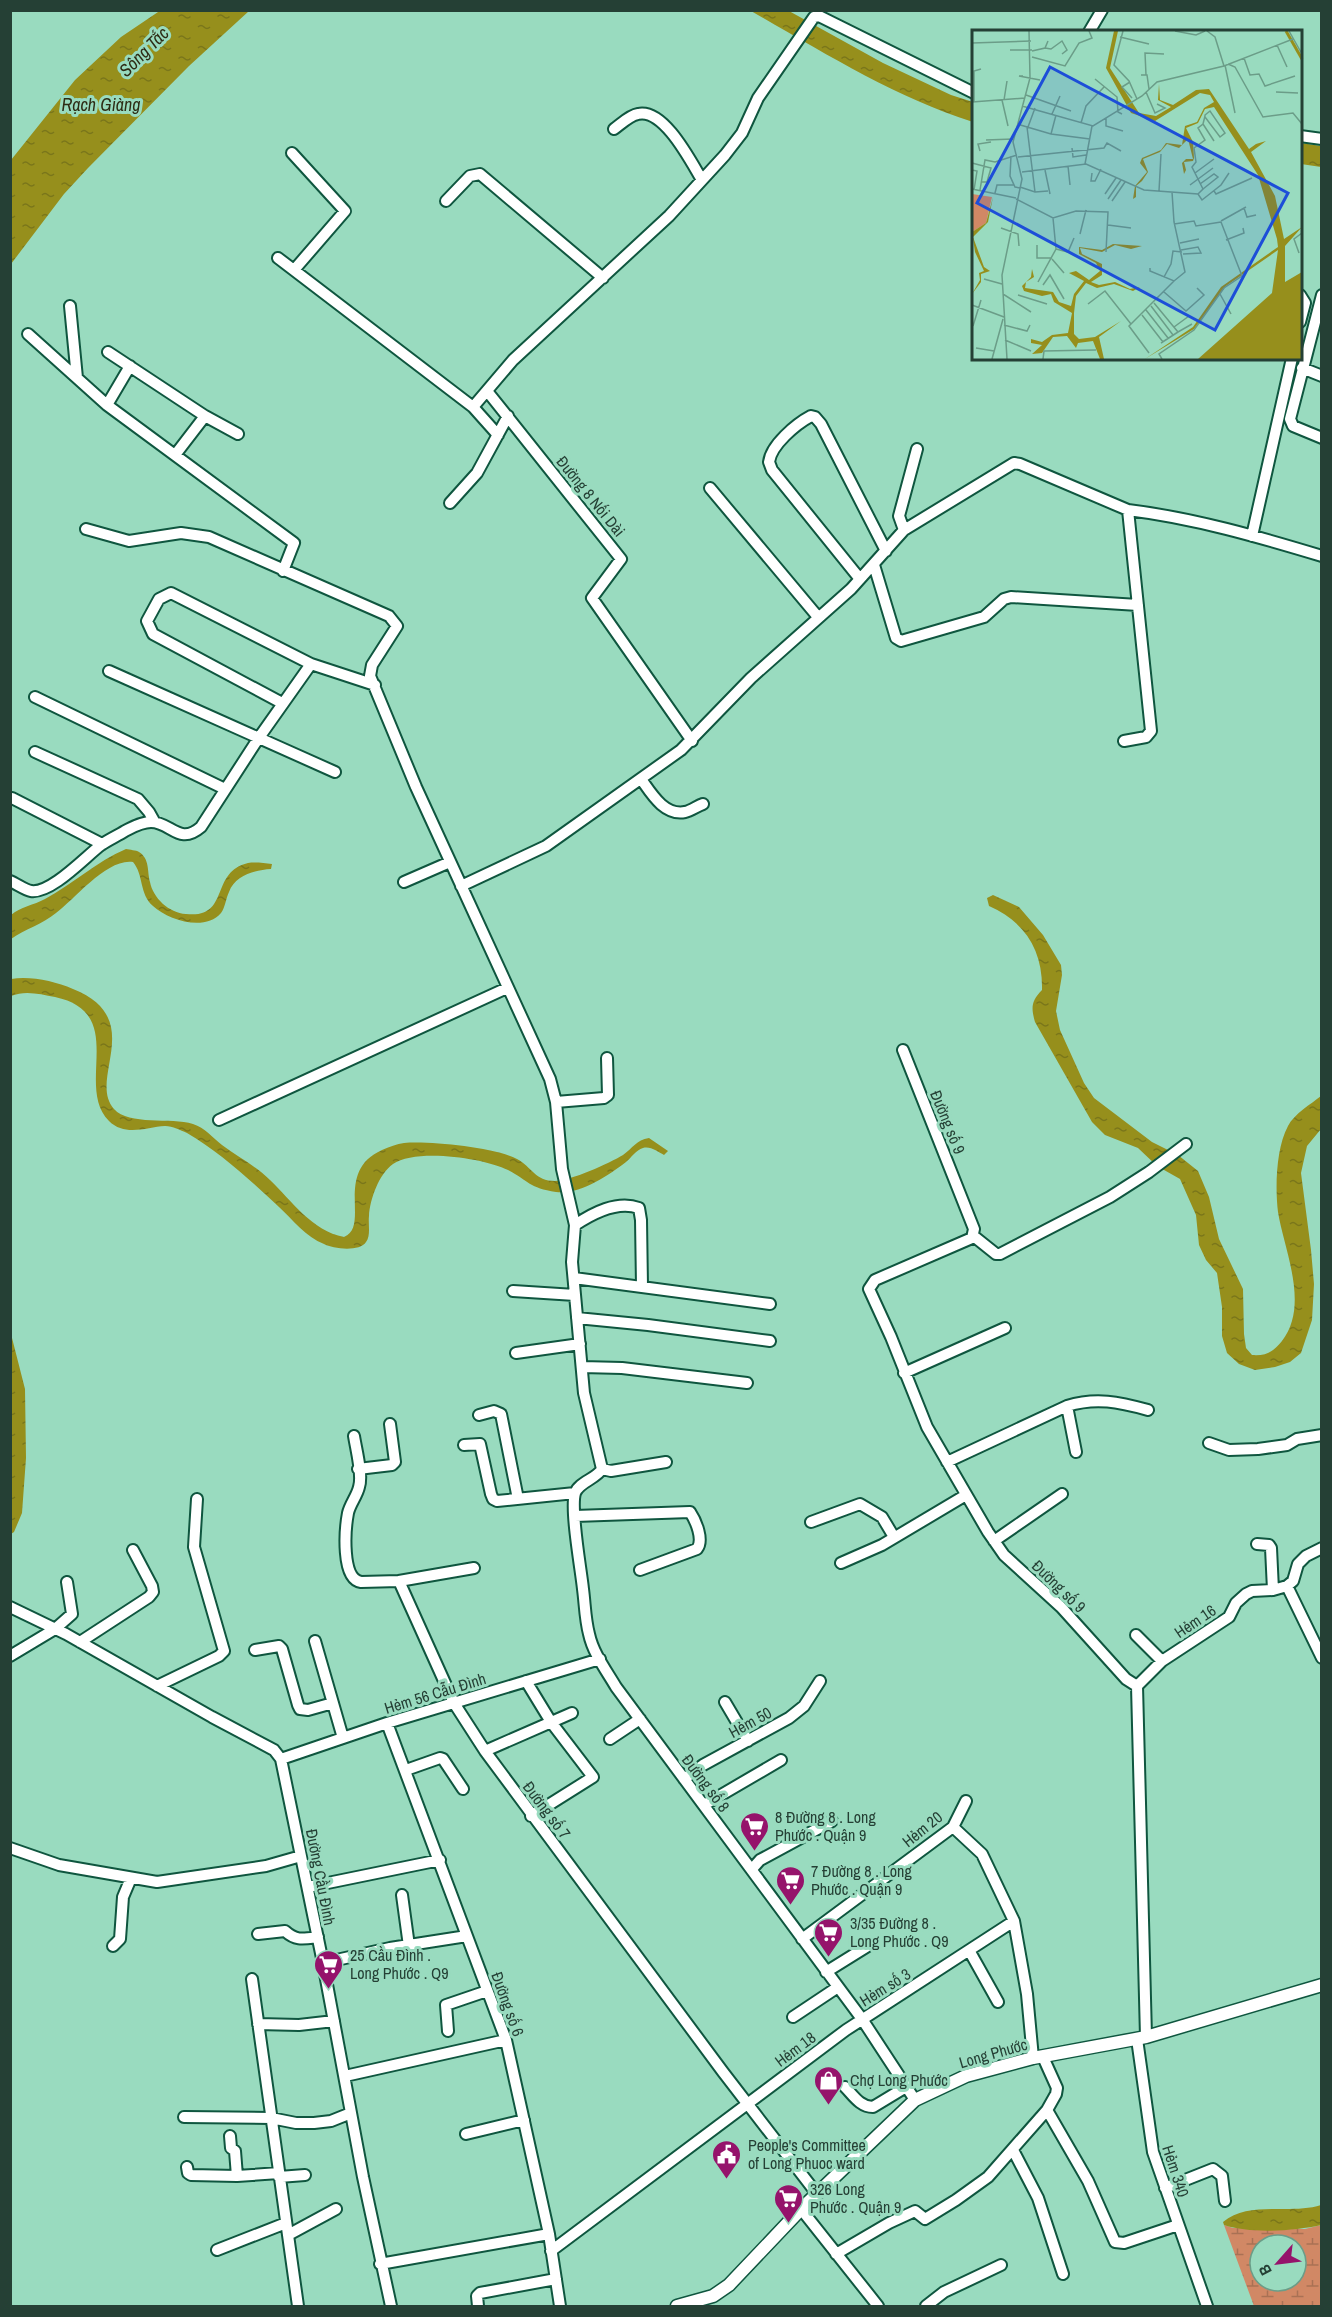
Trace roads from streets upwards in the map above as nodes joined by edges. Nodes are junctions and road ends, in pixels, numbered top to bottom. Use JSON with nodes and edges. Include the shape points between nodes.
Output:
{"nodes":[{"id":1,"x":1102,"y":10,"type":"edge"},
{"id":2,"x":1090,"y":30,"type":"edge"},
{"id":3,"x":972,"y":92,"type":"edge"},
{"id":4,"x":614,"y":129,"type":"dead end"},
{"id":5,"x":1302,"y":136,"type":"edge"},
{"id":6,"x":1322,"y":139,"type":"edge"},
{"id":7,"x":292,"y":153,"type":"dead end"},
{"id":8,"x":702,"y":180,"type":"junction"},
{"id":9,"x":446,"y":201,"type":"dead end"},
{"id":10,"x":278,"y":258,"type":"dead end"},
{"id":11,"x":294,"y":270,"type":"junction"},
{"id":12,"x":603,"y":278,"type":"junction"},
{"id":13,"x":1322,"y":295,"type":"edge"},
{"id":14,"x":1302,"y":298,"type":"edge"},
{"id":15,"x":70,"y":306,"type":"dead end"},
{"id":16,"x":1302,"y":314,"type":"edge"},
{"id":17,"x":1319,"y":314,"type":"edge"},
{"id":18,"x":28,"y":334,"type":"dead end"},
{"id":19,"x":108,"y":352,"type":"dead end"},
{"id":20,"x":1292,"y":360,"type":"edge"},
{"id":21,"x":130,"y":366,"type":"junction"},
{"id":22,"x":1302,"y":368,"type":"junction"},
{"id":23,"x":1322,"y":376,"type":"edge"},
{"id":24,"x":77,"y":378,"type":"junction"},
{"id":25,"x":487,"y":391,"type":"junction"},
{"id":26,"x":107,"y":405,"type":"junction"},
{"id":27,"x":473,"y":407,"type":"junction"},
{"id":28,"x":205,"y":416,"type":"junction"},
{"id":29,"x":508,"y":416,"type":"junction"},
{"id":30,"x":238,"y":434,"type":"dead end"},
{"id":31,"x":498,"y":435,"type":"junction"},
{"id":32,"x":1322,"y":438,"type":"edge"},
{"id":33,"x":917,"y":449,"type":"dead end"},
{"id":34,"x":175,"y":455,"type":"junction"},
{"id":35,"x":710,"y":488,"type":"dead end"},
{"id":36,"x":450,"y":503,"type":"dead end"},
{"id":37,"x":1128,"y":510,"type":"junction"},
{"id":38,"x":86,"y":529,"type":"dead end"},
{"id":39,"x":904,"y":530,"type":"junction"},
{"id":40,"x":1252,"y":536,"type":"junction"},
{"id":41,"x":886,"y":551,"type":"junction"},
{"id":42,"x":1322,"y":556,"type":"edge"},
{"id":43,"x":874,"y":565,"type":"junction"},
{"id":44,"x":283,"y":571,"type":"junction"},
{"id":45,"x":860,"y":579,"type":"junction"},
{"id":46,"x":1138,"y":605,"type":"junction"},
{"id":47,"x":818,"y":617,"type":"junction"},
{"id":48,"x":311,"y":664,"type":"junction"},
{"id":49,"x":109,"y":671,"type":"dead end"},
{"id":50,"x":375,"y":685,"type":"junction"},
{"id":51,"x":35,"y":697,"type":"dead end"},
{"id":52,"x":282,"y":703,"type":"junction"},
{"id":53,"x":258,"y":739,"type":"junction"},
{"id":54,"x":692,"y":741,"type":"junction"},
{"id":55,"x":1124,"y":741,"type":"dead end"},
{"id":56,"x":35,"y":752,"type":"dead end"},
{"id":57,"x":335,"y":772,"type":"dead end"},
{"id":58,"x":641,"y":778,"type":"junction"},
{"id":59,"x":225,"y":789,"type":"junction"},
{"id":60,"x":12,"y":798,"type":"edge"},
{"id":61,"x":703,"y":804,"type":"dead end"},
{"id":62,"x":154,"y":821,"type":"junction"},
{"id":63,"x":102,"y":844,"type":"junction"},
{"id":64,"x":450,"y":862,"type":"junction"},
{"id":65,"x":10,"y":881,"type":"edge"},
{"id":66,"x":404,"y":882,"type":"dead end"},
{"id":67,"x":461,"y":886,"type":"junction"},
{"id":68,"x":507,"y":988,"type":"junction"},
{"id":69,"x":903,"y":1050,"type":"dead end"},
{"id":70,"x":608,"y":1058,"type":"dead end"},
{"id":71,"x":556,"y":1102,"type":"junction"},
{"id":72,"x":219,"y":1120,"type":"dead end"},
{"id":73,"x":1183,"y":1147,"type":"dead end"},
{"id":74,"x":574,"y":1220,"type":"junction"},
{"id":75,"x":972,"y":1238,"type":"junction"},
{"id":76,"x":574,"y":1278,"type":"junction"},
{"id":77,"x":642,"y":1286,"type":"junction"},
{"id":78,"x":513,"y":1291,"type":"dead end"},
{"id":79,"x":575,"y":1294,"type":"junction"},
{"id":80,"x":770,"y":1304,"type":"dead end"},
{"id":81,"x":577,"y":1318,"type":"junction"},
{"id":82,"x":1005,"y":1328,"type":"dead end"},
{"id":83,"x":770,"y":1341,"type":"dead end"},
{"id":84,"x":580,"y":1344,"type":"junction"},
{"id":85,"x":516,"y":1353,"type":"dead end"},
{"id":86,"x":582,"y":1367,"type":"junction"},
{"id":87,"x":904,"y":1373,"type":"junction"},
{"id":88,"x":747,"y":1383,"type":"dead end"},
{"id":89,"x":1067,"y":1406,"type":"junction"},
{"id":90,"x":1148,"y":1410,"type":"dead end"},
{"id":91,"x":479,"y":1415,"type":"dead end"},
{"id":92,"x":390,"y":1424,"type":"dead end"},
{"id":93,"x":1322,"y":1435,"type":"edge"},
{"id":94,"x":354,"y":1436,"type":"dead end"},
{"id":95,"x":1209,"y":1443,"type":"dead end"},
{"id":96,"x":464,"y":1445,"type":"dead end"},
{"id":97,"x":1076,"y":1452,"type":"dead end"},
{"id":98,"x":666,"y":1462,"type":"dead end"},
{"id":99,"x":947,"y":1462,"type":"junction"},
{"id":100,"x":358,"y":1469,"type":"junction"},
{"id":101,"x":602,"y":1469,"type":"junction"},
{"id":102,"x":575,"y":1493,"type":"junction"},
{"id":103,"x":1062,"y":1494,"type":"dead end"},
{"id":104,"x":966,"y":1496,"type":"junction"},
{"id":105,"x":196,"y":1499,"type":"dead end"},
{"id":106,"x":518,"y":1499,"type":"junction"},
{"id":107,"x":575,"y":1516,"type":"junction"},
{"id":108,"x":811,"y":1522,"type":"dead end"},
{"id":109,"x":894,"y":1537,"type":"junction"},
{"id":110,"x":994,"y":1541,"type":"junction"},
{"id":111,"x":1257,"y":1544,"type":"dead end"},
{"id":112,"x":1322,"y":1548,"type":"edge"},
{"id":113,"x":133,"y":1550,"type":"dead end"},
{"id":114,"x":841,"y":1563,"type":"dead end"},
{"id":115,"x":474,"y":1568,"type":"dead end"},
{"id":116,"x":640,"y":1570,"type":"dead end"},
{"id":117,"x":399,"y":1581,"type":"junction"},
{"id":118,"x":67,"y":1582,"type":"dead end"},
{"id":119,"x":1287,"y":1586,"type":"junction"},
{"id":120,"x":1273,"y":1590,"type":"junction"},
{"id":121,"x":10,"y":1607,"type":"edge"},
{"id":122,"x":55,"y":1629,"type":"junction"},
{"id":123,"x":1136,"y":1635,"type":"dead end"},
{"id":124,"x":315,"y":1641,"type":"dead end"},
{"id":125,"x":80,"y":1642,"type":"junction"},
{"id":126,"x":255,"y":1650,"type":"dead end"},
{"id":127,"x":10,"y":1656,"type":"edge"},
{"id":128,"x":1322,"y":1658,"type":"edge"},
{"id":129,"x":600,"y":1659,"type":"junction"},
{"id":130,"x":1162,"y":1661,"type":"junction"},
{"id":131,"x":526,"y":1681,"type":"junction"},
{"id":132,"x":820,"y":1681,"type":"dead end"},
{"id":133,"x":157,"y":1686,"type":"junction"},
{"id":134,"x":1137,"y":1686,"type":"junction"},
{"id":135,"x":725,"y":1702,"type":"dead end"},
{"id":136,"x":333,"y":1703,"type":"junction"},
{"id":137,"x":454,"y":1703,"type":"junction"},
{"id":138,"x":573,"y":1713,"type":"dead end"},
{"id":139,"x":640,"y":1719,"type":"junction"},
{"id":140,"x":550,"y":1722,"type":"junction"},
{"id":141,"x":387,"y":1723,"type":"junction"},
{"id":142,"x":343,"y":1738,"type":"junction"},
{"id":143,"x":610,"y":1739,"type":"dead end"},
{"id":144,"x":748,"y":1740,"type":"junction"},
{"id":145,"x":485,"y":1751,"type":"junction"},
{"id":146,"x":281,"y":1759,"type":"junction"},
{"id":147,"x":781,"y":1760,"type":"dead end"},
{"id":148,"x":406,"y":1770,"type":"junction"},
{"id":149,"x":684,"y":1779,"type":"junction"},
{"id":150,"x":463,"y":1789,"type":"dead end"},
{"id":151,"x":966,"y":1801,"type":"dead end"},
{"id":152,"x":704,"y":1805,"type":"junction"},
{"id":153,"x":531,"y":1816,"type":"junction"},
{"id":154,"x":832,"y":1821,"type":"dead end"},
{"id":155,"x":953,"y":1827,"type":"junction"},
{"id":156,"x":10,"y":1848,"type":"edge"},
{"id":157,"x":302,"y":1856,"type":"junction"},
{"id":158,"x":440,"y":1860,"type":"junction"},
{"id":159,"x":752,"y":1869,"type":"junction"},
{"id":160,"x":131,"y":1878,"type":"junction"},
{"id":161,"x":308,"y":1887,"type":"junction"},
{"id":162,"x":402,"y":1895,"type":"dead end"},
{"id":163,"x":1014,"y":1921,"type":"junction"},
{"id":164,"x":258,"y":1934,"type":"dead end"},
{"id":165,"x":467,"y":1936,"type":"junction"},
{"id":166,"x":318,"y":1937,"type":"junction"},
{"id":167,"x":802,"y":1939,"type":"junction"},
{"id":168,"x":871,"y":1944,"type":"dead end"},
{"id":169,"x":113,"y":1946,"type":"dead end"},
{"id":170,"x":409,"y":1946,"type":"junction"},
{"id":171,"x":970,"y":1952,"type":"junction"},
{"id":172,"x":323,"y":1963,"type":"junction"},
{"id":173,"x":826,"y":1972,"type":"junction"},
{"id":174,"x":252,"y":1979,"type":"dead end"},
{"id":175,"x":1322,"y":1985,"type":"edge"},
{"id":176,"x":838,"y":1987,"type":"junction"},
{"id":177,"x":488,"y":1990,"type":"junction"},
{"id":178,"x":998,"y":2002,"type":"dead end"},
{"id":179,"x":794,"y":2017,"type":"dead end"},
{"id":180,"x":862,"y":2019,"type":"junction"},
{"id":181,"x":334,"y":2021,"type":"junction"},
{"id":182,"x":258,"y":2024,"type":"junction"},
{"id":183,"x":448,"y":2031,"type":"dead end"},
{"id":184,"x":1141,"y":2038,"type":"junction"},
{"id":185,"x":506,"y":2040,"type":"junction"},
{"id":186,"x":1038,"y":2058,"type":"junction"},
{"id":187,"x":345,"y":2076,"type":"junction"},
{"id":188,"x":845,"y":2087,"type":"dead end"},
{"id":189,"x":906,"y":2087,"type":"junction"},
{"id":190,"x":915,"y":2100,"type":"junction"},
{"id":191,"x":747,"y":2104,"type":"junction"},
{"id":192,"x":1047,"y":2110,"type":"junction"},
{"id":193,"x":351,"y":2113,"type":"junction"},
{"id":194,"x":184,"y":2117,"type":"dead end"},
{"id":195,"x":272,"y":2118,"type":"junction"},
{"id":196,"x":524,"y":2120,"type":"junction"},
{"id":197,"x":466,"y":2134,"type":"dead end"},
{"id":198,"x":230,"y":2136,"type":"dead end"},
{"id":199,"x":1013,"y":2150,"type":"junction"},
{"id":200,"x":187,"y":2167,"type":"dead end"},
{"id":201,"x":279,"y":2175,"type":"junction"},
{"id":202,"x":305,"y":2175,"type":"dead end"},
{"id":203,"x":237,"y":2176,"type":"junction"},
{"id":204,"x":1165,"y":2188,"type":"junction"},
{"id":205,"x":817,"y":2194,"type":"junction"},
{"id":206,"x":1226,"y":2201,"type":"dead end"},
{"id":207,"x":336,"y":2209,"type":"dead end"},
{"id":208,"x":801,"y":2209,"type":"junction"},
{"id":209,"x":286,"y":2223,"type":"junction"},
{"id":210,"x":1178,"y":2225,"type":"junction"},
{"id":211,"x":549,"y":2234,"type":"junction"},
{"id":212,"x":288,"y":2235,"type":"junction"},
{"id":213,"x":217,"y":2250,"type":"dead end"},
{"id":214,"x":551,"y":2251,"type":"junction"},
{"id":215,"x":836,"y":2254,"type":"junction"},
{"id":216,"x":380,"y":2264,"type":"junction"},
{"id":217,"x":1001,"y":2265,"type":"dead end"},
{"id":218,"x":1063,"y":2274,"type":"dead end"},
{"id":219,"x":556,"y":2279,"type":"junction"},
{"id":220,"x":874,"y":2301,"type":"edge"},
{"id":221,"x":700,"y":2304,"type":"edge"},
{"id":222,"x":298,"y":2307,"type":"edge"},
{"id":223,"x":391,"y":2307,"type":"edge"},
{"id":224,"x":478,"y":2307,"type":"edge"},
{"id":225,"x":560,"y":2307,"type":"edge"},
{"id":226,"x":677,"y":2307,"type":"edge"},
{"id":227,"x":926,"y":2307,"type":"edge"},
{"id":228,"x":1208,"y":2307,"type":"edge"}],
"edges":[{"from":1,"to":2,"type":"street"},
{"from":3,"to":8,"type":"street","via":[[819,16],[811,21],[756,102],[742,133]]},
{"from":4,"to":8,"type":"street","via":[[639,114],[657,118],[679,143]]},
{"from":5,"to":6,"type":"street"},
{"from":7,"to":11,"type":"street","via":[[345,211]]},
{"from":8,"to":12,"type":"street"},
{"from":9,"to":12,"type":"street","via":[[470,176],[480,174]]},
{"from":10,"to":11,"type":"street"},
{"from":11,"to":27,"type":"street"},
{"from":12,"to":25,"type":"street","via":[[513,360]]},
{"from":13,"to":17,"type":"street"},
{"from":14,"to":16,"type":"street"},
{"from":15,"to":24,"type":"street"},
{"from":17,"to":22,"type":"street"},
{"from":18,"to":24,"type":"street"},
{"from":19,"to":21,"type":"street"},
{"from":20,"to":40,"type":"street"},
{"from":21,"to":26,"type":"street"},
{"from":21,"to":28,"type":"street"},
{"from":22,"to":23,"type":"street"},
{"from":22,"to":32,"type":"street","via":[[1290,419],[1293,426]]},
{"from":24,"to":26,"type":"street"},
{"from":25,"to":27,"type":"street"},
{"from":25,"to":29,"type":"street","name":"Đường 8 Nối Dài"},
{"from":26,"to":34,"type":"street"},
{"from":27,"to":31,"type":"street"},
{"from":28,"to":30,"type":"street"},
{"from":28,"to":34,"type":"street"},
{"from":29,"to":31,"type":"street"},
{"from":29,"to":54,"type":"street","name":"Đường 8 Nối Dài","via":[[621,559],[592,598]]},
{"from":31,"to":36,"type":"street","via":[[477,473]]},
{"from":33,"to":39,"type":"street","via":[[899,516]]},
{"from":34,"to":44,"type":"street","via":[[294,543]]},
{"from":35,"to":47,"type":"street"},
{"from":37,"to":39,"type":"street","via":[[1014,463]]},
{"from":37,"to":40,"type":"street"},
{"from":37,"to":46,"type":"street"},
{"from":38,"to":44,"type":"street","via":[[129,541],[181,533],[209,537]]},
{"from":39,"to":41,"type":"street"},
{"from":40,"to":42,"type":"street"},
{"from":41,"to":43,"type":"street"},
{"from":41,"to":45,"type":"street","via":[[821,424],[811,416],[804,420],[773,449],[769,462]]},
{"from":43,"to":45,"type":"street"},
{"from":43,"to":46,"type":"street","via":[[900,641],[984,617],[1011,597]]},
{"from":44,"to":50,"type":"street","via":[[394,620],[397,626],[370,671]]},
{"from":45,"to":47,"type":"street"},
{"from":46,"to":55,"type":"street","via":[[1151,731],[1146,737]]},
{"from":47,"to":54,"type":"street","via":[[751,678]]},
{"from":48,"to":50,"type":"street"},
{"from":48,"to":52,"type":"street"},
{"from":48,"to":52,"type":"street","via":[[171,593],[159,599],[147,621],[153,634]]},
{"from":49,"to":53,"type":"street"},
{"from":50,"to":64,"type":"street"},
{"from":51,"to":59,"type":"street"},
{"from":52,"to":53,"type":"street"},
{"from":53,"to":57,"type":"street"},
{"from":53,"to":59,"type":"street"},
{"from":54,"to":58,"type":"street"},
{"from":56,"to":62,"type":"street","via":[[138,800]]},
{"from":58,"to":61,"type":"street","via":[[658,802],[676,811],[685,812]]},
{"from":58,"to":67,"type":"street","via":[[546,846]]},
{"from":59,"to":62,"type":"street","via":[[196,832],[183,835]]},
{"from":60,"to":63,"type":"street"},
{"from":62,"to":63,"type":"street","via":[[138,824]]},
{"from":63,"to":65,"type":"street","via":[[68,873],[37,891]]},
{"from":64,"to":66,"type":"street"},
{"from":64,"to":67,"type":"street"},
{"from":67,"to":68,"type":"street"},
{"from":68,"to":71,"type":"street","via":[[550,1079]]},
{"from":68,"to":72,"type":"street"},
{"from":69,"to":75,"type":"street","name":"Đường số 9","via":[[974,1229]]},
{"from":70,"to":71,"type":"street","via":[[608,1095]]},
{"from":71,"to":74,"type":"street","via":[[562,1169]]},
{"from":73,"to":75,"type":"street","via":[[1110,1197],[1000,1254]]},
{"from":74,"to":76,"type":"street"},
{"from":74,"to":77,"type":"street","via":[[616,1207],[639,1208]]},
{"from":75,"to":87,"type":"street","name":"Đường số 9","via":[[871,1285],[869,1289]]},
{"from":76,"to":77,"type":"street"},
{"from":76,"to":79,"type":"street"},
{"from":77,"to":80,"type":"street"},
{"from":78,"to":79,"type":"street"},
{"from":79,"to":81,"type":"street"},
{"from":81,"to":83,"type":"street"},
{"from":81,"to":84,"type":"street"},
{"from":82,"to":87,"type":"street"},
{"from":84,"to":85,"type":"street"},
{"from":84,"to":86,"type":"street"},
{"from":86,"to":88,"type":"street"},
{"from":86,"to":101,"type":"street","via":[[584,1393]]},
{"from":87,"to":99,"type":"street","name":"Đường số 9"},
{"from":89,"to":90,"type":"street","via":[[1103,1400]]},
{"from":89,"to":97,"type":"street"},
{"from":89,"to":99,"type":"street"},
{"from":91,"to":106,"type":"street","via":[[494,1411],[501,1414]]},
{"from":92,"to":100,"type":"street","via":[[395,1462]]},
{"from":93,"to":95,"type":"street","via":[[1258,1449],[1229,1450]]},
{"from":94,"to":100,"type":"street"},
{"from":96,"to":106,"type":"street","via":[[477,1443],[482,1447],[493,1499]]},
{"from":98,"to":101,"type":"street"},
{"from":99,"to":104,"type":"street","name":"Đường số 9"},
{"from":100,"to":117,"type":"street","via":[[359,1488],[348,1512],[347,1568],[356,1581]]},
{"from":101,"to":102,"type":"street"},
{"from":102,"to":106,"type":"street"},
{"from":102,"to":107,"type":"street","name":"Đường số 8"},
{"from":103,"to":110,"type":"street"},
{"from":104,"to":109,"type":"street"},
{"from":104,"to":110,"type":"street","name":"Đường số 9"},
{"from":105,"to":133,"type":"street","via":[[194,1547],[224,1651]]},
{"from":107,"to":116,"type":"street","via":[[690,1512],[701,1540],[697,1550]]},
{"from":107,"to":129,"type":"street","name":"Đường số 8","via":[[588,1634]]},
{"from":108,"to":109,"type":"street","via":[[860,1504],[882,1517]]},
{"from":109,"to":114,"type":"street"},
{"from":110,"to":134,"type":"street","name":"Đường số 9"},
{"from":111,"to":120,"type":"street","via":[[1271,1548]]},
{"from":112,"to":119,"type":"street","via":[[1298,1564],[1293,1581]]},
{"from":113,"to":125,"type":"street","via":[[153,1592]]},
{"from":115,"to":117,"type":"street"},
{"from":117,"to":137,"type":"street","name":"Đường số 7"},
{"from":118,"to":122,"type":"street","via":[[72,1614]]},
{"from":119,"to":120,"type":"street","name":"Hẻm 16"},
{"from":119,"to":128,"type":"street"},
{"from":120,"to":130,"type":"street","name":"Hẻm 16","via":[[1246,1594],[1229,1617]]},
{"from":121,"to":122,"type":"street"},
{"from":122,"to":125,"type":"street"},
{"from":122,"to":127,"type":"street"},
{"from":123,"to":130,"type":"street"},
{"from":124,"to":136,"type":"street"},
{"from":125,"to":133,"type":"street"},
{"from":126,"to":136,"type":"street","via":[[279,1646],[282,1649],[300,1709]]},
{"from":129,"to":131,"type":"street","name":"Hẻm 56 Cẫu Đình"},
{"from":129,"to":139,"type":"street","name":"Đường số 8"},
{"from":130,"to":134,"type":"street","name":"Hẻm 16"},
{"from":131,"to":137,"type":"street","name":"Hẻm 56 Cẫu Đình"},
{"from":131,"to":140,"type":"street"},
{"from":132,"to":144,"type":"street","name":"Hẻm 50","via":[[804,1706]]},
{"from":133,"to":146,"type":"street","via":[[274,1750]]},
{"from":134,"to":184,"type":"street"},
{"from":135,"to":144,"type":"street"},
{"from":136,"to":142,"type":"street"},
{"from":137,"to":141,"type":"street","name":"Hẻm 56 Cẫu Đình"},
{"from":137,"to":145,"type":"street","name":"Đường số 7"},
{"from":138,"to":140,"type":"street"},
{"from":139,"to":143,"type":"street"},
{"from":139,"to":149,"type":"street","name":"Đường số 8"},
{"from":140,"to":145,"type":"street"},
{"from":140,"to":153,"type":"street","via":[[592,1777]]},
{"from":141,"to":142,"type":"street","name":"Hẻm 56 Cẫu Đình"},
{"from":141,"to":148,"type":"street","name":"Đường số 6"},
{"from":142,"to":146,"type":"street","name":"Hẻm 56 Cẫu Đình"},
{"from":144,"to":149,"type":"street","name":"Hẻm 50"},
{"from":145,"to":153,"type":"street","name":"Đường số 7"},
{"from":146,"to":157,"type":"street","name":"Đường Cầu Đình"},
{"from":147,"to":152,"type":"street"},
{"from":148,"to":150,"type":"street","via":[[440,1758]]},
{"from":148,"to":158,"type":"street","name":"Đường số 6"},
{"from":149,"to":152,"type":"street","name":"Đường số 8"},
{"from":151,"to":155,"type":"street","name":"Hẻm 20"},
{"from":152,"to":159,"type":"street","name":"Đường số 8"},
{"from":153,"to":191,"type":"street","name":"Đường số 7"},
{"from":154,"to":159,"type":"street","via":[[760,1860]]},
{"from":155,"to":163,"type":"street","via":[[981,1854]]},
{"from":155,"to":167,"type":"street","name":"Hẻm 20"},
{"from":156,"to":160,"type":"street","via":[[59,1865]]},
{"from":157,"to":160,"type":"street","via":[[266,1866],[157,1882]]},
{"from":157,"to":161,"type":"street","name":"Đường Cầu Đình"},
{"from":158,"to":161,"type":"street"},
{"from":158,"to":165,"type":"street","name":"Đường số 6"},
{"from":159,"to":167,"type":"street","name":"Đường số 8"},
{"from":160,"to":169,"type":"street","via":[[123,1897],[120,1939]]},
{"from":161,"to":166,"type":"street","name":"Đường Cầu Đình"},
{"from":162,"to":170,"type":"street"},
{"from":163,"to":171,"type":"street","name":"Hẻm số 3"},
{"from":163,"to":186,"type":"street"},
{"from":164,"to":166,"type":"street","via":[[285,1931],[299,1940]]},
{"from":165,"to":170,"type":"street"},
{"from":165,"to":177,"type":"street","name":"Đường số 6"},
{"from":166,"to":172,"type":"street","name":"Đường Cầu Đình"},
{"from":167,"to":173,"type":"street","name":"Đường số 8"},
{"from":168,"to":173,"type":"street"},
{"from":170,"to":172,"type":"street"},
{"from":171,"to":178,"type":"street"},
{"from":171,"to":180,"type":"street","name":"Hẻm số 3"},
{"from":172,"to":181,"type":"street","name":"Đường Cầu Đình"},
{"from":173,"to":176,"type":"street","name":"Đường số 8"},
{"from":174,"to":182,"type":"street"},
{"from":175,"to":184,"type":"street","name":"Long Phước"},
{"from":176,"to":179,"type":"street"},
{"from":176,"to":180,"type":"street","name":"Đường số 8"},
{"from":177,"to":183,"type":"street","via":[[446,2005]]},
{"from":177,"to":185,"type":"street","name":"Đường số 6"},
{"from":180,"to":189,"type":"street","name":"Đường số 8"},
{"from":180,"to":191,"type":"street","name":"Hẻm 18"},
{"from":181,"to":182,"type":"street"},
{"from":181,"to":187,"type":"street","name":"Đường Cầu Đình"},
{"from":182,"to":195,"type":"street"},
{"from":184,"to":186,"type":"street","name":"Long Phước"},
{"from":184,"to":204,"type":"street","name":"Hẻm 340","via":[[1153,2152]]},
{"from":185,"to":187,"type":"street"},
{"from":185,"to":196,"type":"street","name":"Đường số 6"},
{"from":186,"to":190,"type":"street","name":"Long Phước","via":[[966,2076]]},
{"from":186,"to":192,"type":"street","via":[[1057,2088]]},
{"from":187,"to":193,"type":"street","name":"Đường Cầu Đình"},
{"from":188,"to":189,"type":"street","via":[[858,2102],[873,2107]]},
{"from":189,"to":190,"type":"street","name":"Đường số 8"},
{"from":190,"to":205,"type":"street","name":"Long Phước"},
{"from":191,"to":205,"type":"street","name":"Đường số 7"},
{"from":191,"to":214,"type":"street","name":"Hẻm 18"},
{"from":192,"to":199,"type":"street"},
{"from":192,"to":210,"type":"street","via":[[1088,2181],[1115,2242],[1124,2243]]},
{"from":193,"to":195,"type":"street","via":[[314,2123]]},
{"from":193,"to":216,"type":"street","name":"Đường Cầu Đình"},
{"from":194,"to":195,"type":"street"},
{"from":195,"to":201,"type":"street"},
{"from":196,"to":197,"type":"street"},
{"from":196,"to":211,"type":"street","name":"Đường số 6"},
{"from":198,"to":203,"type":"street"},
{"from":199,"to":215,"type":"street","via":[[975,2187],[926,2219],[915,2211]]},
{"from":199,"to":218,"type":"street","via":[[1038,2198]]},
{"from":200,"to":203,"type":"street","via":[[191,2175]]},
{"from":201,"to":202,"type":"street"},
{"from":201,"to":203,"type":"street"},
{"from":201,"to":209,"type":"street"},
{"from":204,"to":206,"type":"street","via":[[1213,2169],[1222,2176]]},
{"from":204,"to":210,"type":"street","name":"Hẻm 340"},
{"from":205,"to":208,"type":"street","name":"Long Phước"},
{"from":207,"to":212,"type":"street"},
{"from":208,"to":215,"type":"street"},
{"from":208,"to":221,"type":"street","name":"Long Phước","via":[[729,2285]]},
{"from":209,"to":212,"type":"street"},
{"from":209,"to":213,"type":"street"},
{"from":210,"to":228,"type":"street","name":"Hẻm 340"},
{"from":211,"to":214,"type":"street","name":"Đường số 6"},
{"from":211,"to":216,"type":"street"},
{"from":212,"to":222,"type":"street"},
{"from":214,"to":219,"type":"street","name":"Đường số 6"},
{"from":215,"to":220,"type":"street"},
{"from":216,"to":223,"type":"street","name":"Đường Cầu Đình"},
{"from":217,"to":227,"type":"street","via":[[944,2292]]},
{"from":219,"to":224,"type":"street","via":[[480,2293]]},
{"from":219,"to":225,"type":"street","name":"Đường số 6"},
{"from":221,"to":226,"type":"street","name":"Long Phước"}]}
